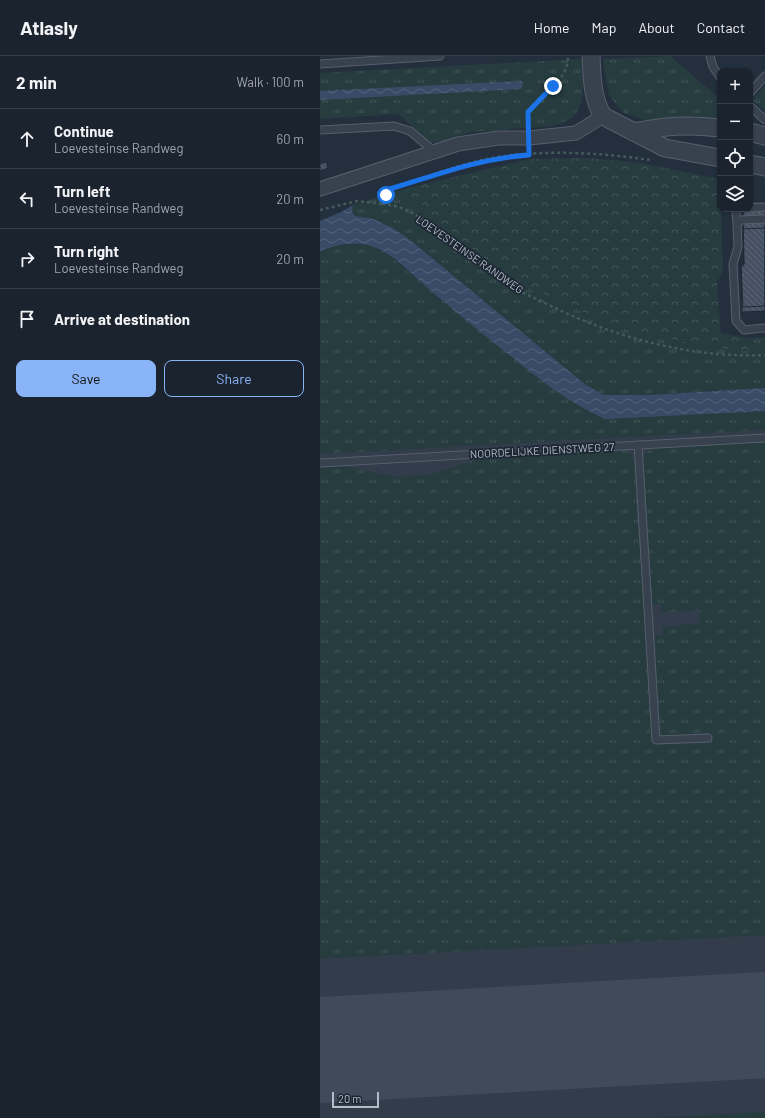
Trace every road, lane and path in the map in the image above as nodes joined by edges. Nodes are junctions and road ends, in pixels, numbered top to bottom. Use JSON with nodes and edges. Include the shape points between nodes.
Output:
{"nodes":[{"id":1,"x":440,"y":56,"type":"edge"},
{"id":2,"x":568,"y":56,"type":"edge"},
{"id":3,"x":591,"y":56,"type":"edge"},
{"id":4,"x":710,"y":56,"type":"edge"},
{"id":5,"x":320,"y":64,"type":"edge"},
{"id":6,"x":717,"y":73,"type":"edge"},
{"id":7,"x":765,"y":76,"type":"edge"},
{"id":8,"x":753,"y":90,"type":"edge"},
{"id":9,"x":753,"y":109,"type":"edge"},
{"id":10,"x":603,"y":116,"type":"junction"},
{"id":11,"x":765,"y":120,"type":"edge"},
{"id":12,"x":717,"y":128,"type":"edge"},
{"id":13,"x":320,"y":130,"type":"edge"},
{"id":14,"x":633,"y":132,"type":"junction"},
{"id":15,"x":753,"y":133,"type":"edge"},
{"id":16,"x":765,"y":136,"type":"edge"},
{"id":17,"x":529,"y":138,"type":"junction"},
{"id":18,"x":435,"y":152,"type":"junction"},
{"id":19,"x":529,"y":155,"type":"junction"},
{"id":20,"x":717,"y":157,"type":"edge"},
{"id":21,"x":654,"y":160,"type":"dead end"},
{"id":22,"x":753,"y":165,"type":"edge"},
{"id":23,"x":765,"y":167,"type":"edge"},
{"id":24,"x":320,"y":188,"type":"edge"},
{"id":25,"x":382,"y":204,"type":"junction"},
{"id":26,"x":765,"y":207,"type":"edge"},
{"id":27,"x":753,"y":208,"type":"edge"},
{"id":28,"x":320,"y":210,"type":"edge"},
{"id":29,"x":736,"y":212,"type":"edge"},
{"id":30,"x":765,"y":219,"type":"edge"},
{"id":31,"x":737,"y":225,"type":"junction"},
{"id":32,"x":765,"y":328,"type":"edge"},
{"id":33,"x":765,"y":355,"type":"edge"},
{"id":34,"x":765,"y":438,"type":"edge"},
{"id":35,"x":638,"y":445,"type":"junction"},
{"id":36,"x":320,"y":463,"type":"edge"},
{"id":37,"x":708,"y":738,"type":"dead end"}],
"edges":[{"from":1,"to":5,"type":"lane"},
{"from":2,"to":17,"type":"path","via":[[568,67],[563,76],[528,112]]},
{"from":3,"to":10,"type":"street","via":[[593,86],[598,109]]},
{"from":4,"to":6,"type":"lane"},
{"from":7,"to":8,"type":"lane"},
{"from":9,"to":11,"type":"lane"},
{"from":10,"to":14,"type":"street"},
{"from":10,"to":17,"type":"street","via":[[576,133]]},
{"from":12,"to":14,"type":"street","via":[[685,125]]},
{"from":13,"to":18,"type":"lane","via":[[394,126],[410,131]]},
{"from":14,"to":20,"type":"street","via":[[666,148]]},
{"from":15,"to":16,"type":"street"},
{"from":17,"to":18,"type":"street","via":[[498,138],[464,143]]},
{"from":17,"to":19,"type":"path"},
{"from":18,"to":24,"type":"street"},
{"from":19,"to":21,"type":"path","via":[[587,154]]},
{"from":19,"to":25,"type":"path","via":[[504,156],[473,163],[390,189]]},
{"from":22,"to":23,"type":"street"},
{"from":25,"to":28,"type":"path","name":"LOEVESTEINSE RANDWEG","via":[[357,201]]},
{"from":25,"to":33,"type":"path","name":"LOEVESTEINSE RANDWEG","via":[[401,208],[424,218],[514,288],[578,319],[644,342],[696,352]]},
{"from":26,"to":27,"type":"lane"},
{"from":29,"to":31,"type":"lane"},
{"from":30,"to":31,"type":"lane","via":[[741,220]]},
{"from":31,"to":32,"type":"lane","via":[[738,247],[733,264],[736,321],[744,330]]},
{"from":34,"to":35,"type":"lane","name":"NOORDELIJKE DIENSTWEG 27"},
{"from":35,"to":36,"type":"lane","name":"NOORDELIJKE DIENSTWEG 27"},
{"from":35,"to":37,"type":"lane","via":[[656,740]]}]}
